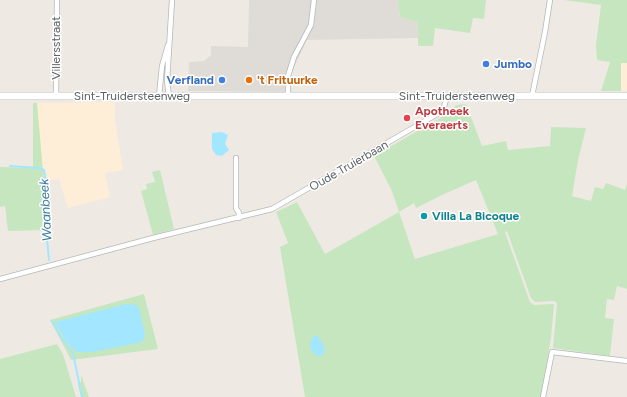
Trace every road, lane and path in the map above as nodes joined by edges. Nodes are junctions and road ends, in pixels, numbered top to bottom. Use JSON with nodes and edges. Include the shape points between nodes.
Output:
{"nodes":[{"id":1,"x":56,"y":0,"type":"edge"},
{"id":2,"x":172,"y":0,"type":"edge"},
{"id":3,"x":314,"y":0,"type":"edge"},
{"id":4,"x":550,"y":0,"type":"edge"},
{"id":5,"x":169,"y":41,"type":"junction"},
{"id":6,"x":0,"y":96,"type":"edge"},
{"id":7,"x":56,"y":96,"type":"junction"},
{"id":8,"x":159,"y":96,"type":"junction"},
{"id":9,"x":169,"y":96,"type":"junction"},
{"id":10,"x":288,"y":96,"type":"junction"},
{"id":11,"x":447,"y":96,"type":"junction"},
{"id":12,"x":532,"y":96,"type":"junction"},
{"id":13,"x":627,"y":96,"type":"edge"},
{"id":14,"x":236,"y":158,"type":"dead end"},
{"id":15,"x":239,"y":218,"type":"junction"},
{"id":16,"x":0,"y":279,"type":"edge"},
{"id":17,"x":627,"y":361,"type":"edge"},
{"id":18,"x":544,"y":397,"type":"edge"}],
"edges":[{"from":1,"to":7,"type":"street","name":"Villersstraat"},
{"from":2,"to":5,"type":"street"},
{"from":3,"to":10,"type":"street","via":[[311,25],[294,57],[288,76]]},
{"from":4,"to":12,"type":"street"},
{"from":5,"to":8,"type":"street","via":[[162,66]]},
{"from":5,"to":9,"type":"street"},
{"from":6,"to":7,"type":"main road","name":"Sint-Truidersteenweg"},
{"from":7,"to":8,"type":"main road","name":"Sint-Truidersteenweg"},
{"from":8,"to":9,"type":"main road","name":"Sint-Truidersteenweg"},
{"from":9,"to":10,"type":"main road","name":"Sint-Truidersteenweg"},
{"from":10,"to":11,"type":"main road","name":"Sint-Truidersteenweg"},
{"from":11,"to":12,"type":"main road","name":"Sint-Truidersteenweg"},
{"from":11,"to":15,"type":"street","name":"Oude Truierbaan","via":[[444,108],[439,113],[376,151],[276,208]]},
{"from":12,"to":13,"type":"main road","name":"Sint-Truidersteenweg"},
{"from":14,"to":15,"type":"street","via":[[236,208]]},
{"from":15,"to":16,"type":"street","name":"Oude Truierbaan"},
{"from":17,"to":18,"type":"street","via":[[552,352]]}]}
